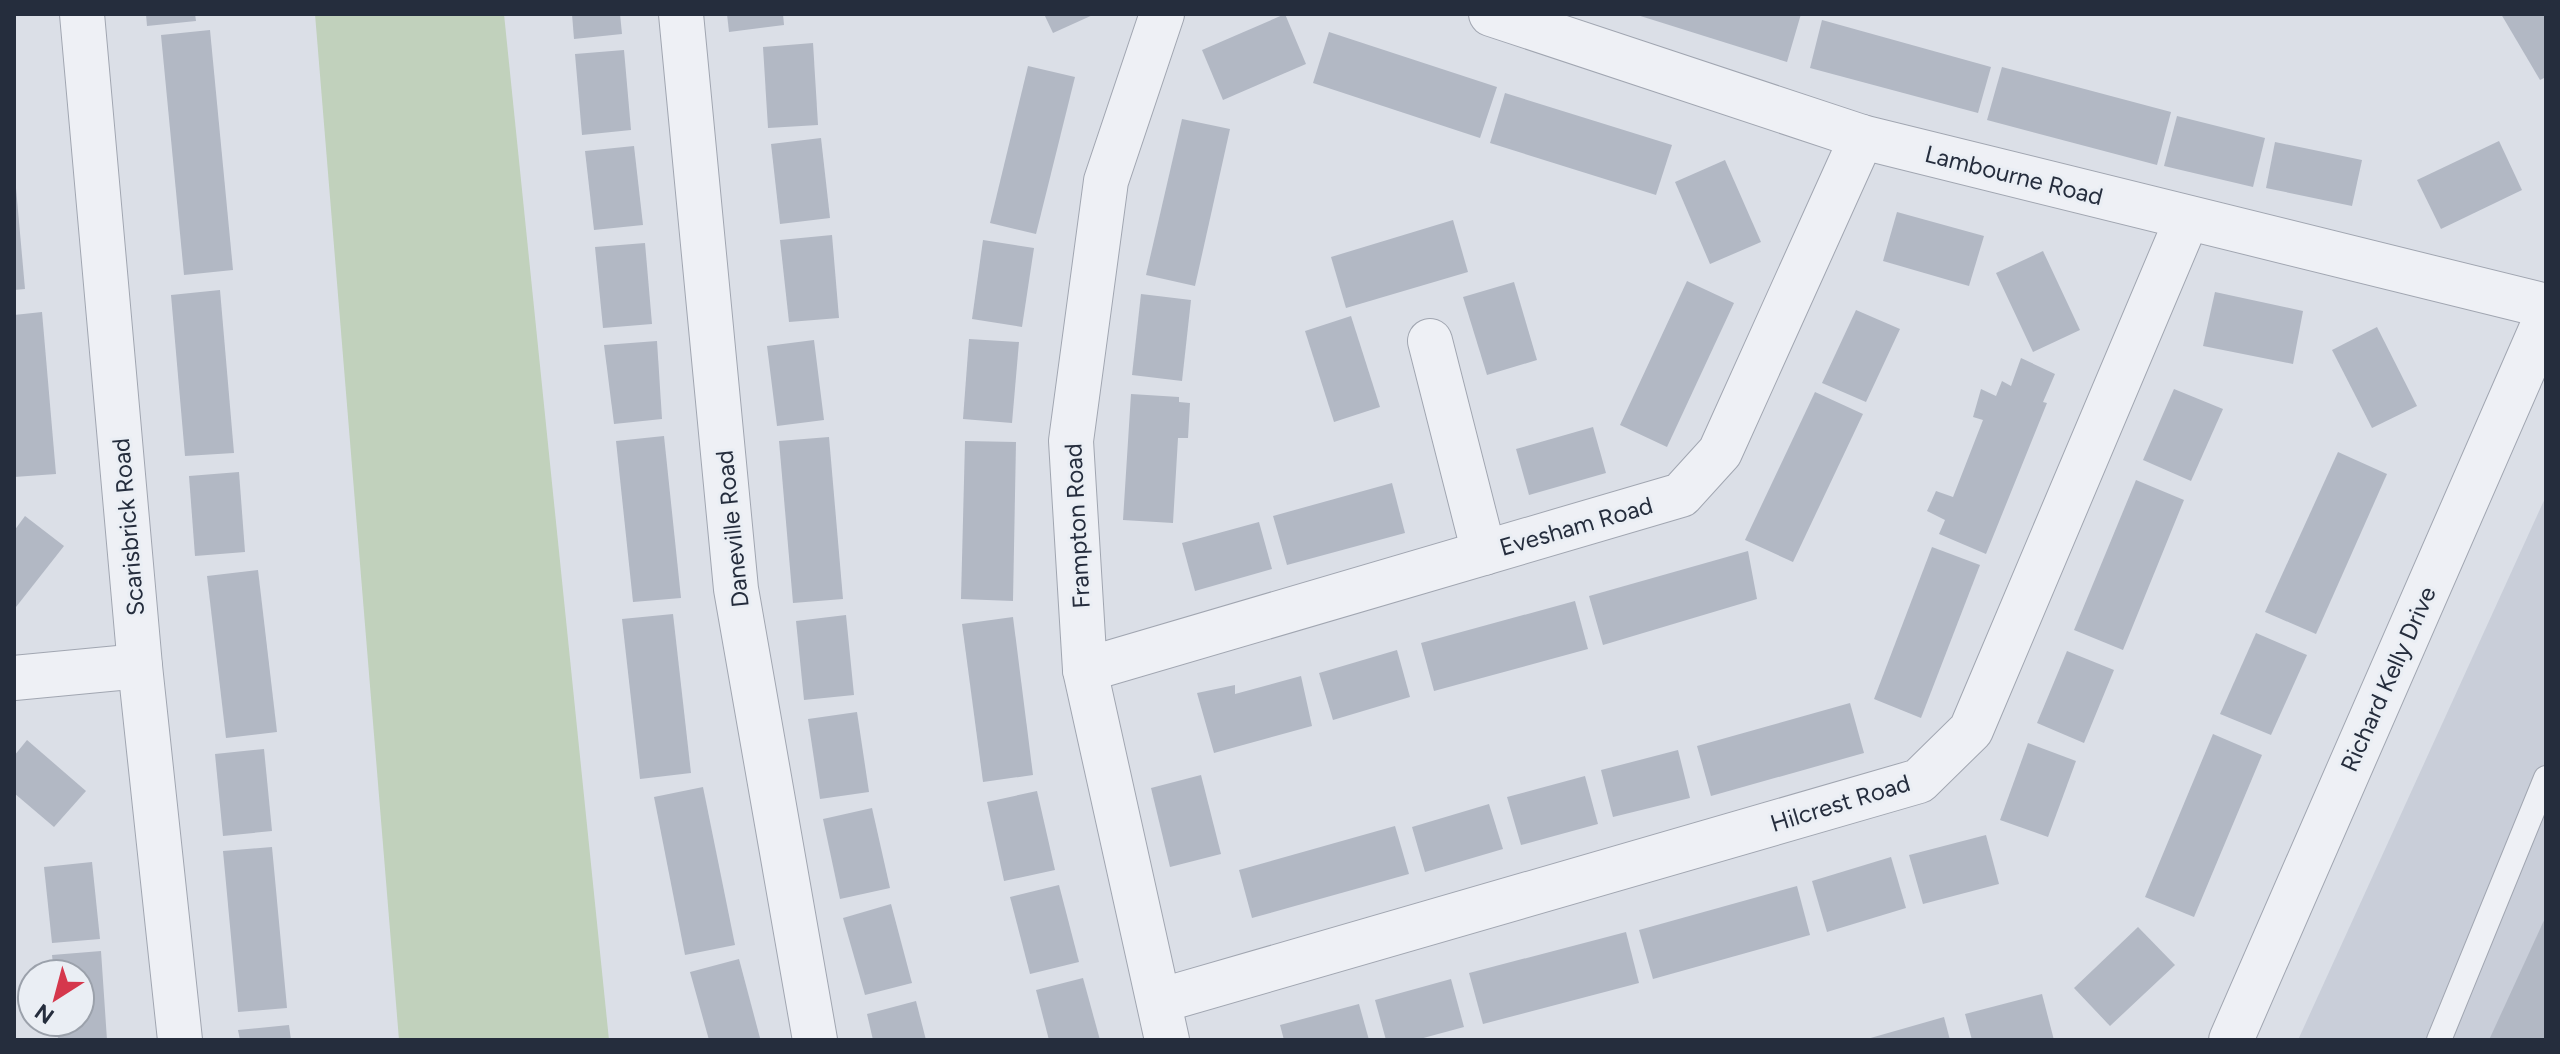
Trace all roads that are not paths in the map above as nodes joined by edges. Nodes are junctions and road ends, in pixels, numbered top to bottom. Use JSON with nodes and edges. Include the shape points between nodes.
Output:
{"nodes":[{"id":1,"x":82,"y":14,"type":"edge"},
{"id":2,"x":681,"y":14,"type":"edge"},
{"id":3,"x":1162,"y":14,"type":"edge"},
{"id":4,"x":1491,"y":14,"type":"edge"},
{"id":5,"x":1862,"y":137,"type":"junction"},
{"id":6,"x":2187,"y":219,"type":"junction"},
{"id":7,"x":2546,"y":306,"type":"edge"},
{"id":8,"x":2546,"y":318,"type":"edge"},
{"id":9,"x":1430,"y":341,"type":"dead end"},
{"id":10,"x":1484,"y":553,"type":"junction"},
{"id":11,"x":140,"y":666,"type":"junction"},
{"id":12,"x":1085,"y":670,"type":"junction"},
{"id":13,"x":14,"y":678,"type":"edge"},
{"id":14,"x":2546,"y":778,"type":"edge"},
{"id":15,"x":1163,"y":1021,"type":"edge"},
{"id":16,"x":180,"y":1040,"type":"edge"},
{"id":17,"x":815,"y":1040,"type":"edge"},
{"id":18,"x":2231,"y":1040,"type":"edge"},
{"id":19,"x":2439,"y":1040,"type":"edge"}],
"edges":[{"from":1,"to":11,"type":"street","name":"Scarisbrick Road"},
{"from":2,"to":17,"type":"street","name":"Daneville Road","via":[[736,589]]},
{"from":3,"to":12,"type":"street","name":"Frampton Road","via":[[1106,181],[1071,441]]},
{"from":4,"to":5,"type":"street","name":"Lambourne Road"},
{"from":5,"to":6,"type":"street","name":"Lambourne Road"},
{"from":5,"to":10,"type":"street","name":"Evesham Road","via":[[1720,452],[1681,495]]},
{"from":6,"to":7,"type":"street","name":"Lambourne Road"},
{"from":6,"to":15,"type":"street","name":"Hilcrest Road","via":[[1971,730],[1919,781]]},
{"from":8,"to":18,"type":"street","name":"Richard Kelly Drive"},
{"from":9,"to":10,"type":"street"},
{"from":10,"to":12,"type":"street","name":"Evesham Road"},
{"from":11,"to":13,"type":"street"},
{"from":11,"to":16,"type":"street","name":"Scarisbrick Road"},
{"from":12,"to":15,"type":"street","name":"Frampton Road"},
{"from":14,"to":19,"type":"lane"}]}
